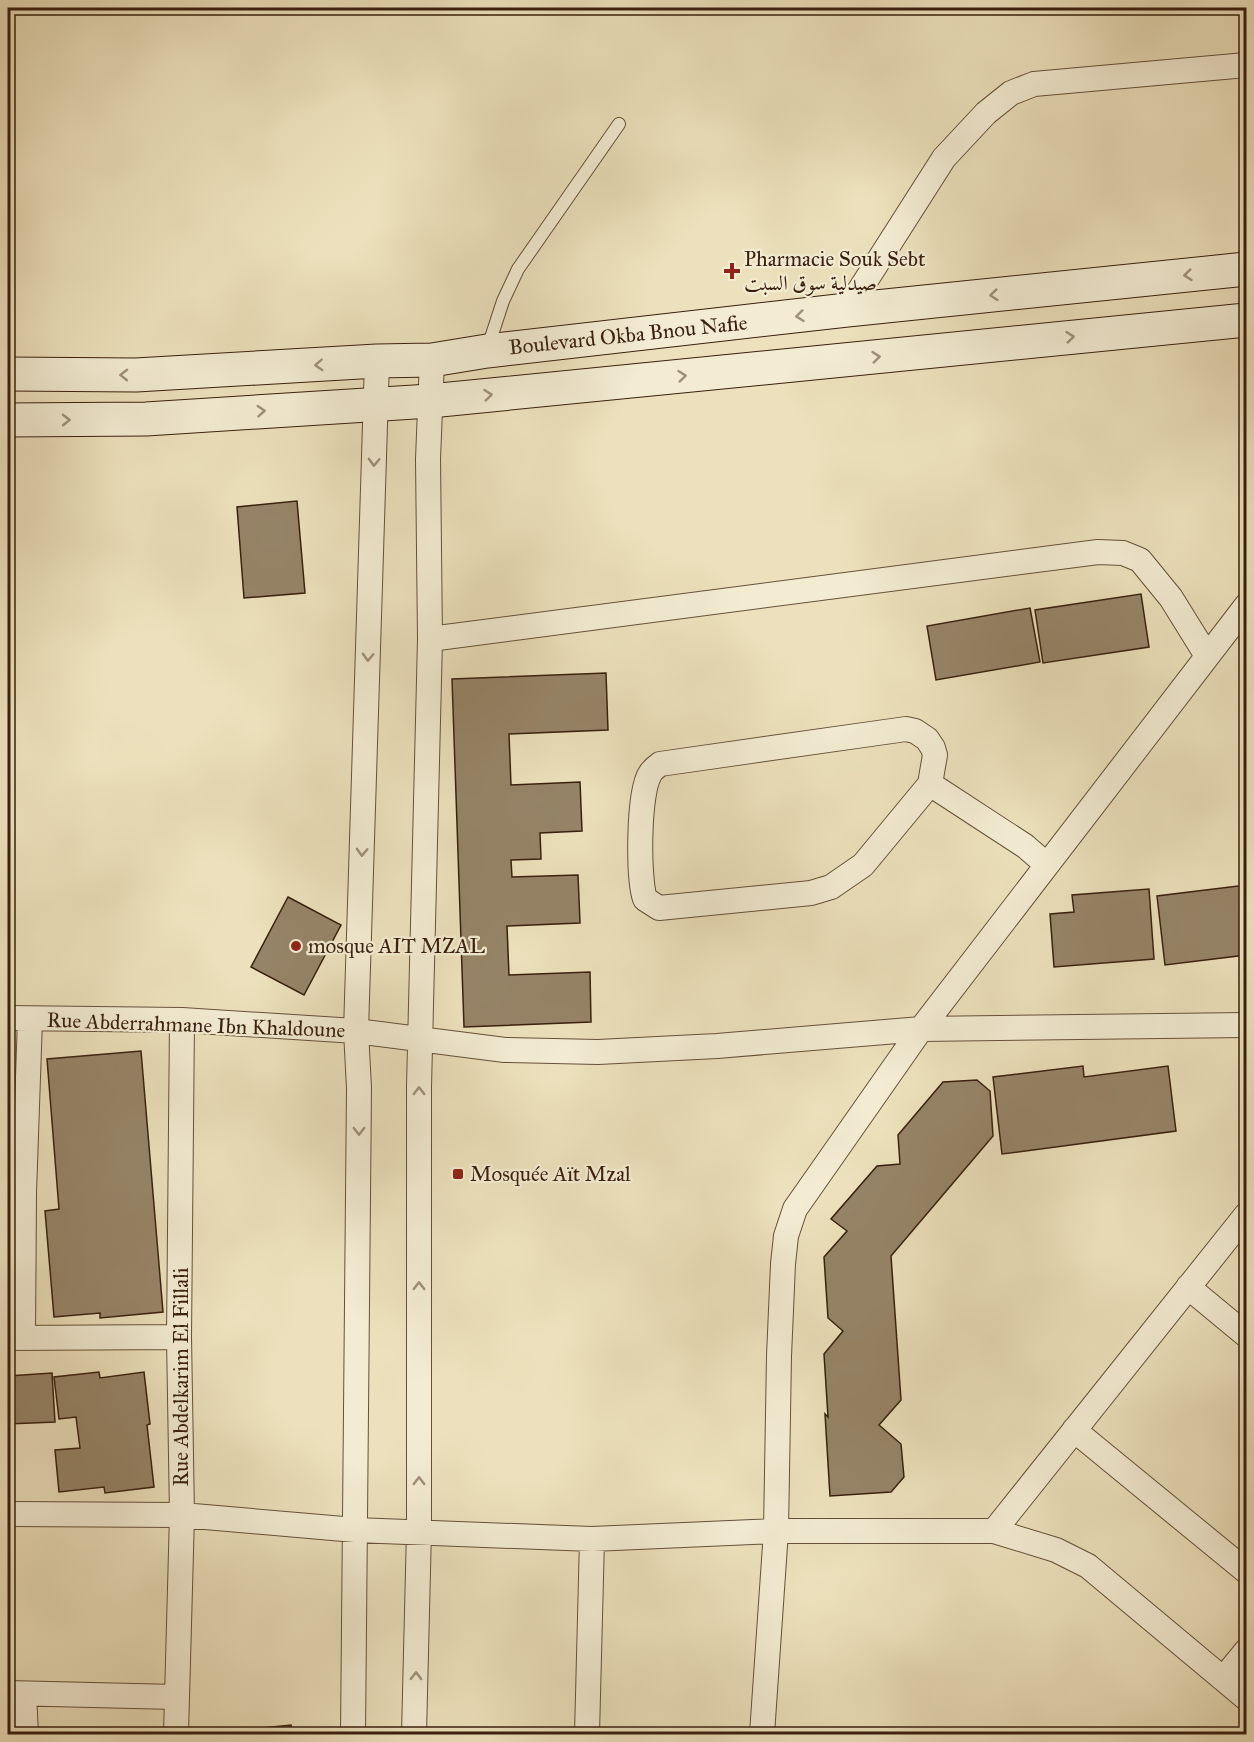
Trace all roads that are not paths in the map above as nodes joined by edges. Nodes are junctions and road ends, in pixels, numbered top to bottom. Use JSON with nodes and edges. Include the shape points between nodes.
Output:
{"nodes":[{"id":1,"x":1246,"y":65,"type":"edge"},
{"id":2,"x":619,"y":124,"type":"dead end"},
{"id":3,"x":1246,"y":269,"type":"edge"},
{"id":4,"x":847,"y":310,"type":"junction"},
{"id":5,"x":1246,"y":320,"type":"edge"},
{"id":6,"x":487,"y":351,"type":"junction"},
{"id":7,"x":432,"y":360,"type":"junction"},
{"id":8,"x":377,"y":361,"type":"junction"},
{"id":9,"x":8,"y":374,"type":"edge"},
{"id":10,"x":430,"y":401,"type":"junction"},
{"id":11,"x":375,"y":404,"type":"junction"},
{"id":12,"x":8,"y":420,"type":"edge"},
{"id":13,"x":1246,"y":606,"type":"edge"},
{"id":14,"x":430,"y":639,"type":"junction"},
{"id":15,"x":1207,"y":656,"type":"junction"},
{"id":16,"x":930,"y":784,"type":"junction"},
{"id":17,"x":1047,"y":865,"type":"junction"},
{"id":18,"x":19,"y":1019,"type":"edge"},
{"id":19,"x":182,"y":1020,"type":"junction"},
{"id":20,"x":1246,"y":1025,"type":"edge"},
{"id":21,"x":921,"y":1029,"type":"junction"},
{"id":22,"x":356,"y":1030,"type":"junction"},
{"id":23,"x":421,"y":1040,"type":"junction"},
{"id":24,"x":16,"y":1193,"type":"edge"},
{"id":25,"x":1246,"y":1215,"type":"edge"},
{"id":26,"x":1188,"y":1287,"type":"junction"},
{"id":27,"x":1246,"y":1335,"type":"edge"},
{"id":28,"x":179,"y":1337,"type":"junction"},
{"id":29,"x":15,"y":1338,"type":"edge"},
{"id":30,"x":1074,"y":1430,"type":"junction"},
{"id":31,"x":8,"y":1514,"type":"edge"},
{"id":32,"x":182,"y":1515,"type":"junction"},
{"id":33,"x":355,"y":1530,"type":"junction"},
{"id":34,"x":419,"y":1530,"type":"junction"},
{"id":35,"x":776,"y":1531,"type":"junction"},
{"id":36,"x":994,"y":1531,"type":"junction"},
{"id":37,"x":592,"y":1539,"type":"junction"},
{"id":38,"x":1246,"y":1571,"type":"edge"},
{"id":39,"x":1246,"y":1650,"type":"edge"},
{"id":40,"x":1223,"y":1679,"type":"junction"},
{"id":41,"x":16,"y":1693,"type":"edge"},
{"id":42,"x":176,"y":1697,"type":"junction"},
{"id":43,"x":1246,"y":1698,"type":"edge"},
{"id":44,"x":26,"y":1734,"type":"edge"},
{"id":45,"x":176,"y":1734,"type":"edge"},
{"id":46,"x":353,"y":1734,"type":"edge"},
{"id":47,"x":414,"y":1734,"type":"edge"},
{"id":48,"x":587,"y":1734,"type":"edge"},
{"id":49,"x":762,"y":1734,"type":"edge"}],
"edges":[{"from":1,"to":4,"type":"street","via":[[1034,84],[1011,93],[986,113],[944,158]]},
{"from":2,"to":6,"type":"lane","via":[[518,269]]},
{"from":3,"to":4,"type":"main road","name":"Boulevard Okba Bnou Nafie","one_way":true},
{"from":4,"to":6,"type":"main road","name":"Boulevard Okba Bnou Nafie","one_way":true},
{"from":10,"to":5,"type":"main road","one_way":true},
{"from":6,"to":7,"type":"main road","name":"Boulevard Okba Bnou Nafie"},
{"from":7,"to":8,"type":"main road","name":"Boulevard Okba Bnou Nafie"},
{"from":7,"to":10,"type":"street"},
{"from":8,"to":9,"type":"main road","name":"Boulevard Okba Bnou Nafie","one_way":true,"via":[[136,375]]},
{"from":8,"to":11,"type":"street"},
{"from":10,"to":11,"type":"main road"},
{"from":10,"to":14,"type":"street"},
{"from":12,"to":11,"type":"main road","one_way":true,"via":[[146,419]]},
{"from":11,"to":22,"type":"street","one_way":true},
{"from":13,"to":15,"type":"street"},
{"from":14,"to":15,"type":"street","via":[[1098,552],[1124,553],[1140,560],[1171,598]]},
{"from":14,"to":23,"type":"street"},
{"from":15,"to":17,"type":"street"},
{"from":16,"to":16,"type":"street","via":[[933,748],[927,739],[906,729],[662,763],[650,773],[643,798],[640,878],[645,899],[660,908],[811,893],[831,887],[863,865]]},
{"from":16,"to":17,"type":"street","via":[[1025,846]]},
{"from":17,"to":21,"type":"street"},
{"from":18,"to":19,"type":"street","name":"Rue Abderrahmane Ibn Khaldoune"},
{"from":18,"to":24,"type":"street"},
{"from":19,"to":22,"type":"street","name":"Rue Abderrahmane Ibn Khaldoune"},
{"from":19,"to":28,"type":"street","name":"Rue Abdelkarim El Fillali"},
{"from":20,"to":21,"type":"street","name":"Rue Abderrahmane Ibn Khaldoune"},
{"from":21,"to":23,"type":"street","name":"Rue Abderrahmane Ibn Khaldoune","via":[[598,1052],[505,1050]]},
{"from":21,"to":35,"type":"street","via":[[795,1209],[789,1224],[780,1306]]},
{"from":22,"to":23,"type":"street","name":"Rue Abderrahmane Ibn Khaldoune"},
{"from":22,"to":33,"type":"street","one_way":true,"via":[[359,1088]]},
{"from":34,"to":23,"type":"street","one_way":true},
{"from":24,"to":29,"type":"street"},
{"from":25,"to":26,"type":"street"},
{"from":26,"to":27,"type":"street"},
{"from":26,"to":30,"type":"street"},
{"from":28,"to":29,"type":"street"},
{"from":28,"to":32,"type":"street","name":"Rue Abdelkarim El Fillali"},
{"from":30,"to":36,"type":"street"},
{"from":30,"to":38,"type":"street"},
{"from":31,"to":32,"type":"street"},
{"from":32,"to":33,"type":"street"},
{"from":32,"to":42,"type":"street","name":"Rue Abdelkarim El Fillali"},
{"from":33,"to":34,"type":"street"},
{"from":33,"to":46,"type":"street"},
{"from":34,"to":37,"type":"street"},
{"from":47,"to":34,"type":"street","one_way":true},
{"from":35,"to":36,"type":"street"},
{"from":35,"to":37,"type":"street"},
{"from":35,"to":49,"type":"street"},
{"from":36,"to":40,"type":"street","via":[[1056,1550],[1088,1566]]},
{"from":37,"to":48,"type":"street"},
{"from":39,"to":40,"type":"street"},
{"from":40,"to":43,"type":"street"},
{"from":41,"to":42,"type":"street"},
{"from":41,"to":44,"type":"street"},
{"from":42,"to":45,"type":"street","name":"Rue Abdelkarim El Fillali"}]}
